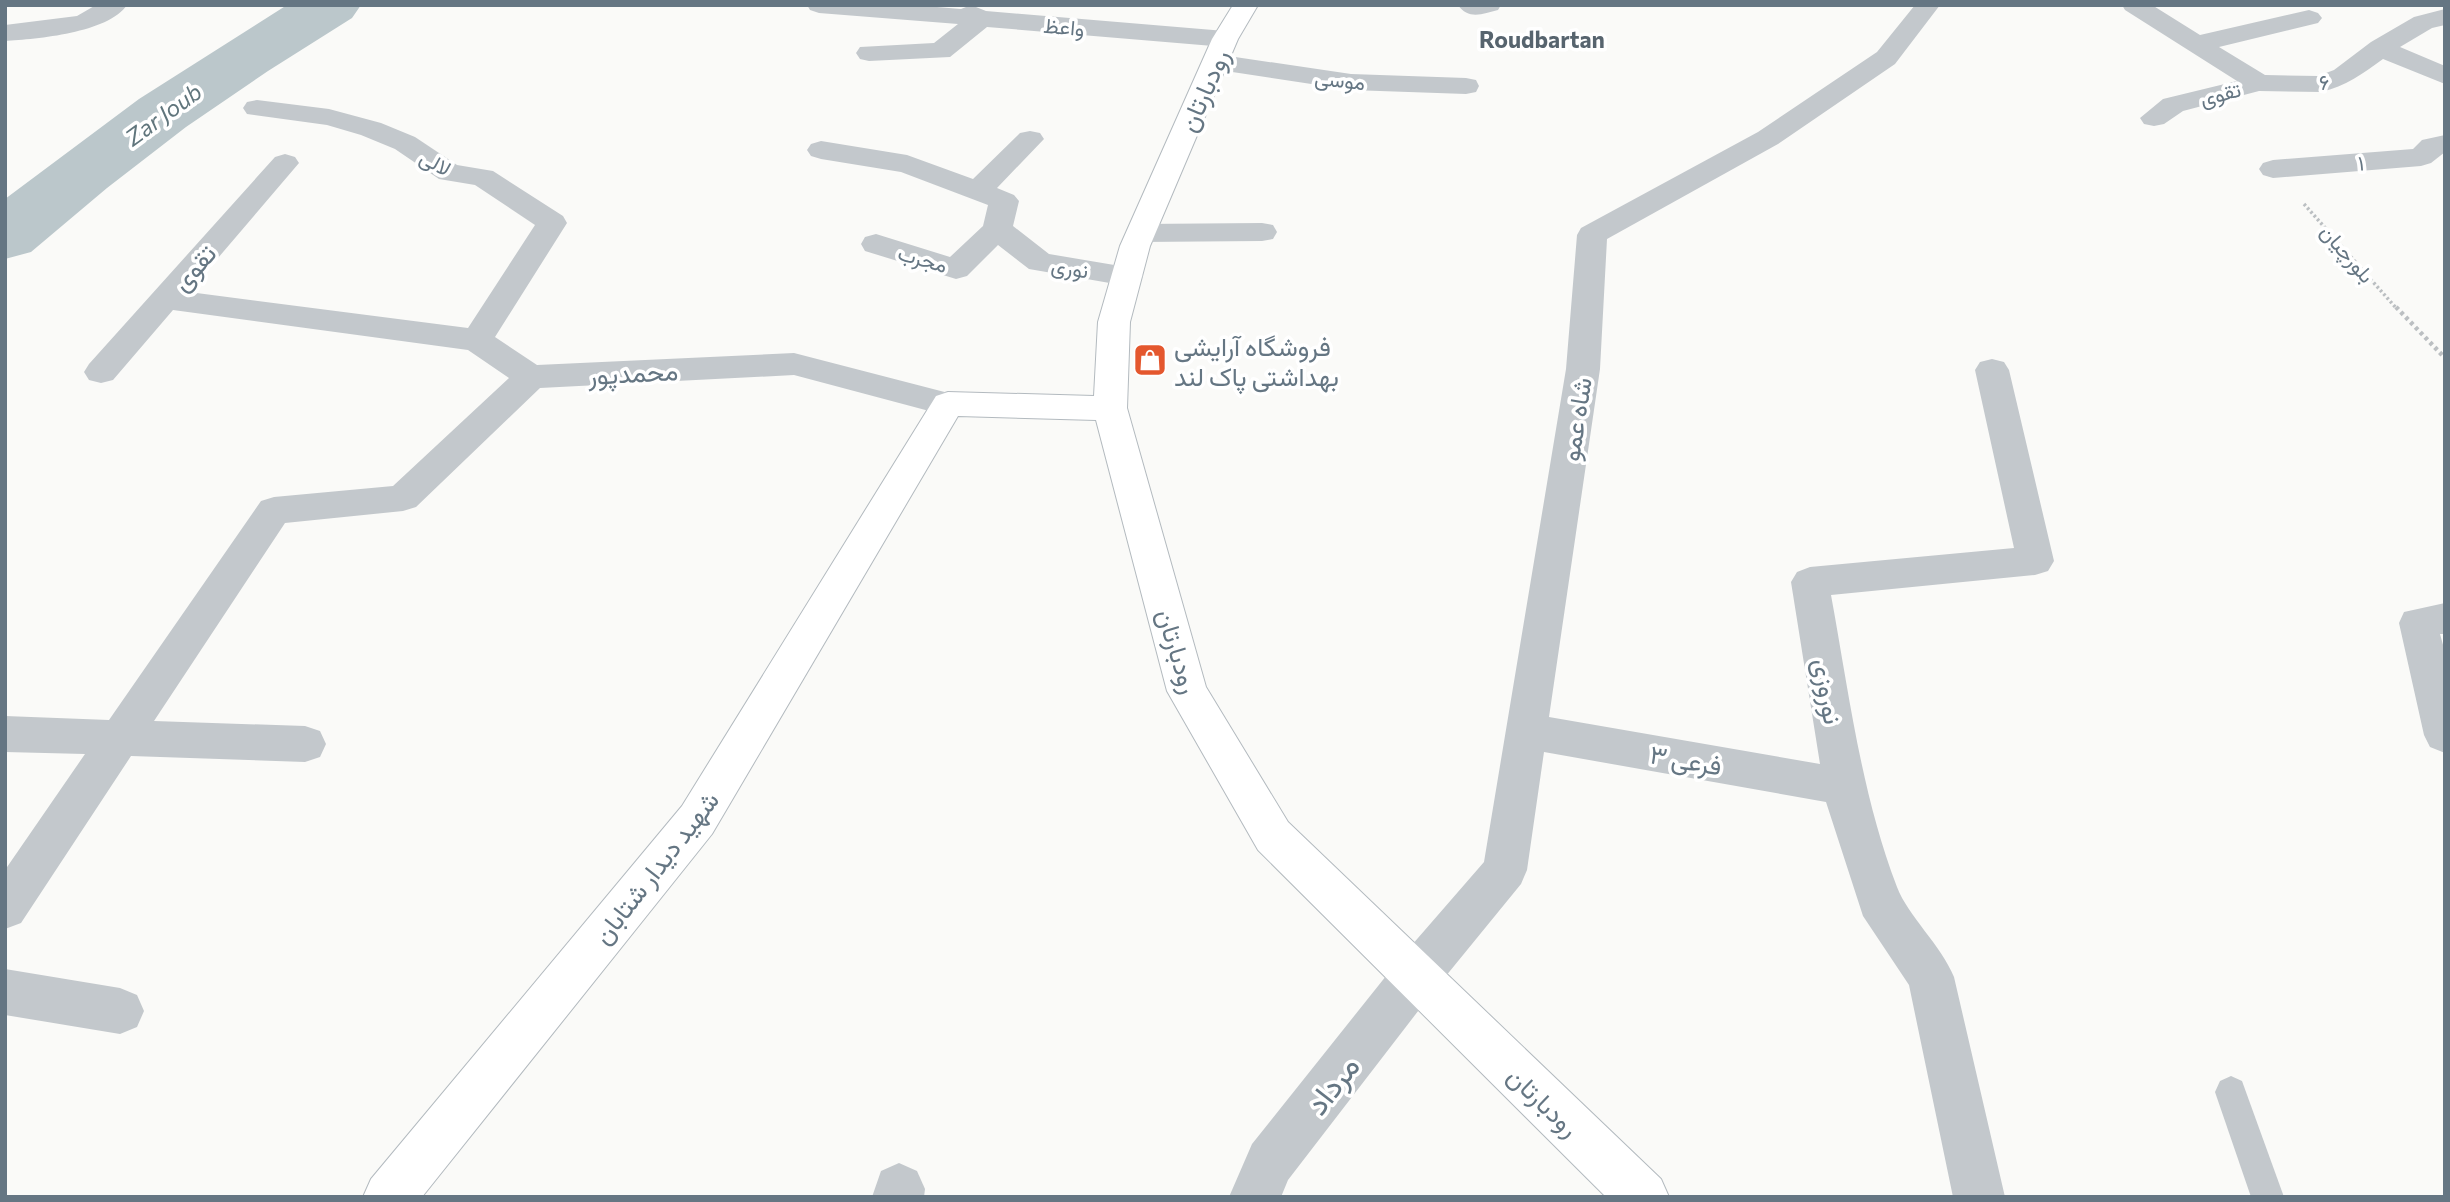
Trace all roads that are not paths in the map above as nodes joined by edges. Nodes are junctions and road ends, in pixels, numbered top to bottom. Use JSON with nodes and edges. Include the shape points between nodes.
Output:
{"nodes":[{"id":1,"x":115,"y":5,"type":"edge"},
{"id":2,"x":818,"y":5,"type":"edge"},
{"id":3,"x":957,"y":5,"type":"edge"},
{"id":4,"x":1246,"y":5,"type":"edge"},
{"id":5,"x":1470,"y":5,"type":"edge"},
{"id":6,"x":1489,"y":5,"type":"edge"},
{"id":7,"x":1928,"y":5,"type":"edge"},
{"id":8,"x":2134,"y":5,"type":"edge"},
{"id":9,"x":1038,"y":15,"type":"edge"},
{"id":10,"x":2445,"y":17,"type":"edge"},
{"id":11,"x":2309,"y":18,"type":"dead end"},
{"id":12,"x":981,"y":19,"type":"junction"},
{"id":13,"x":5,"y":33,"type":"edge"},
{"id":14,"x":2196,"y":44,"type":"junction"},
{"id":15,"x":2380,"y":48,"type":"junction"},
{"id":16,"x":1220,"y":50,"type":"junction"},
{"id":17,"x":869,"y":52,"type":"dead end"},
{"id":18,"x":2438,"y":68,"type":"edge"},
{"id":19,"x":2259,"y":83,"type":"junction"},
{"id":20,"x":1466,"y":86,"type":"dead end"},
{"id":21,"x":257,"y":108,"type":"dead end"},
{"id":22,"x":2154,"y":118,"type":"dead end"},
{"id":23,"x":1030,"y":139,"type":"dead end"},
{"id":24,"x":2445,"y":143,"type":"edge"},
{"id":25,"x":821,"y":150,"type":"dead end"},
{"id":26,"x":285,"y":163,"type":"dead end"},
{"id":27,"x":2273,"y":169,"type":"road end"},
{"id":28,"x":977,"y":191,"type":"junction"},
{"id":29,"x":997,"y":229,"type":"junction"},
{"id":30,"x":1262,"y":232,"type":"dead end"},
{"id":31,"x":1141,"y":233,"type":"junction"},
{"id":32,"x":876,"y":244,"type":"dead end"},
{"id":33,"x":1127,"y":276,"type":"junction"},
{"id":34,"x":165,"y":299,"type":"junction"},
{"id":35,"x":477,"y":340,"type":"junction"},
{"id":36,"x":1992,"y":370,"type":"dead end"},
{"id":37,"x":101,"y":372,"type":"dead end"},
{"id":38,"x":531,"y":377,"type":"junction"},
{"id":39,"x":948,"y":404,"type":"junction"},
{"id":40,"x":1110,"y":408,"type":"junction"},
{"id":41,"x":2445,"y":618,"type":"edge"},
{"id":42,"x":1527,"y":732,"type":"junction"},
{"id":43,"x":5,"y":734,"type":"edge"},
{"id":44,"x":2445,"y":735,"type":"edge"},
{"id":45,"x":121,"y":738,"type":"junction"},
{"id":46,"x":305,"y":744,"type":"dead end"},
{"id":47,"x":1846,"y":787,"type":"junction"},
{"id":48,"x":5,"y":908,"type":"edge"},
{"id":49,"x":1415,"y":976,"type":"junction"},
{"id":50,"x":5,"y":992,"type":"edge"},
{"id":51,"x":121,"y":1010,"type":"dead end"},
{"id":52,"x":2231,"y":1091,"type":"dead end"},
{"id":53,"x":389,"y":1197,"type":"edge"},
{"id":54,"x":1255,"y":1197,"type":"edge"},
{"id":55,"x":1643,"y":1197,"type":"edge"},
{"id":56,"x":1979,"y":1197,"type":"edge"},
{"id":57,"x":2268,"y":1197,"type":"edge"}],
"edges":[{"from":1,"to":13,"type":"street","via":[[84,22]]},
{"from":2,"to":12,"type":"street","name":"واعظ"},
{"from":3,"to":12,"type":"street"},
{"from":4,"to":16,"type":"street","name":"رودبارتان"},
{"from":5,"to":6,"type":"street"},
{"from":7,"to":42,"type":"street","name":"شاه عمو","via":[[1886,58],[1779,131],[1592,235],[1583,369]]},
{"from":8,"to":14,"type":"street","name":"تقوی"},
{"from":9,"to":12,"type":"street","name":"واعظ"},
{"from":9,"to":16,"type":"street","name":"واعظ"},
{"from":10,"to":15,"type":"street","name":"۶","via":[[2423,22]]},
{"from":11,"to":14,"type":"street"},
{"from":12,"to":17,"type":"street","via":[[941,51]]},
{"from":14,"to":19,"type":"street","name":"تقوی"},
{"from":15,"to":18,"type":"street"},
{"from":15,"to":19,"type":"street","name":"۶","via":[[2343,76],[2321,85]]},
{"from":16,"to":20,"type":"street","name":"موسی","via":[[1351,82]]},
{"from":16,"to":31,"type":"street","name":"رودبارتان"},
{"from":19,"to":22,"type":"street","name":"تقوی","via":[[2173,106]]},
{"from":21,"to":35,"type":"street","name":"لالی","via":[[329,117],[371,128],[405,143],[449,173],[483,177],[552,223]]},
{"from":23,"to":28,"type":"street"},
{"from":24,"to":27,"type":"street","name":"۱","via":[[2432,146],[2421,157]]},
{"from":25,"to":28,"type":"street","via":[[907,164]]},
{"from":26,"to":34,"type":"street","name":"تقوی"},
{"from":28,"to":29,"type":"street","via":[[1004,201]]},
{"from":29,"to":32,"type":"street","name":"مجرب","via":[[956,269]]},
{"from":29,"to":33,"type":"street","name":"نوری","via":[[1040,262]]},
{"from":30,"to":31,"type":"street"},
{"from":31,"to":33,"type":"street","name":"رودبارتان"},
{"from":33,"to":40,"type":"street","name":"رودبارتان","via":[[1114,322]]},
{"from":34,"to":35,"type":"street"},
{"from":34,"to":37,"type":"street","name":"تقوی"},
{"from":35,"to":38,"type":"street"},
{"from":36,"to":47,"type":"street","name":"نوروزی","via":[[2035,561],[1810,582]]},
{"from":38,"to":39,"type":"street","name":"محمدپور","via":[[794,364]]},
{"from":38,"to":45,"type":"street","via":[[403,498],[274,510]]},
{"from":39,"to":40,"type":"street","name":"محمدپور"},
{"from":39,"to":53,"type":"street","name":"شهید دیدار شتابان","via":[[697,820]]},
{"from":40,"to":49,"type":"street","name":"رودبارتان","via":[[1187,691],[1273,835]]},
{"from":41,"to":44,"type":"street","via":[[2418,623]]},
{"from":42,"to":47,"type":"street","name":"فرعی ۳"},
{"from":42,"to":49,"type":"street","name":"شاه عمو","via":[[1505,870]]},
{"from":43,"to":45,"type":"street"},
{"from":45,"to":46,"type":"street"},
{"from":45,"to":48,"type":"street"},
{"from":47,"to":56,"type":"street","name":"نوروزی","via":[[1879,901],[1931,978]]},
{"from":49,"to":54,"type":"street","name":"مرداد","via":[[1270,1162]]},
{"from":49,"to":55,"type":"street","name":"رودبارتان"},
{"from":50,"to":51,"type":"street"},
{"from":52,"to":57,"type":"lane"}]}
